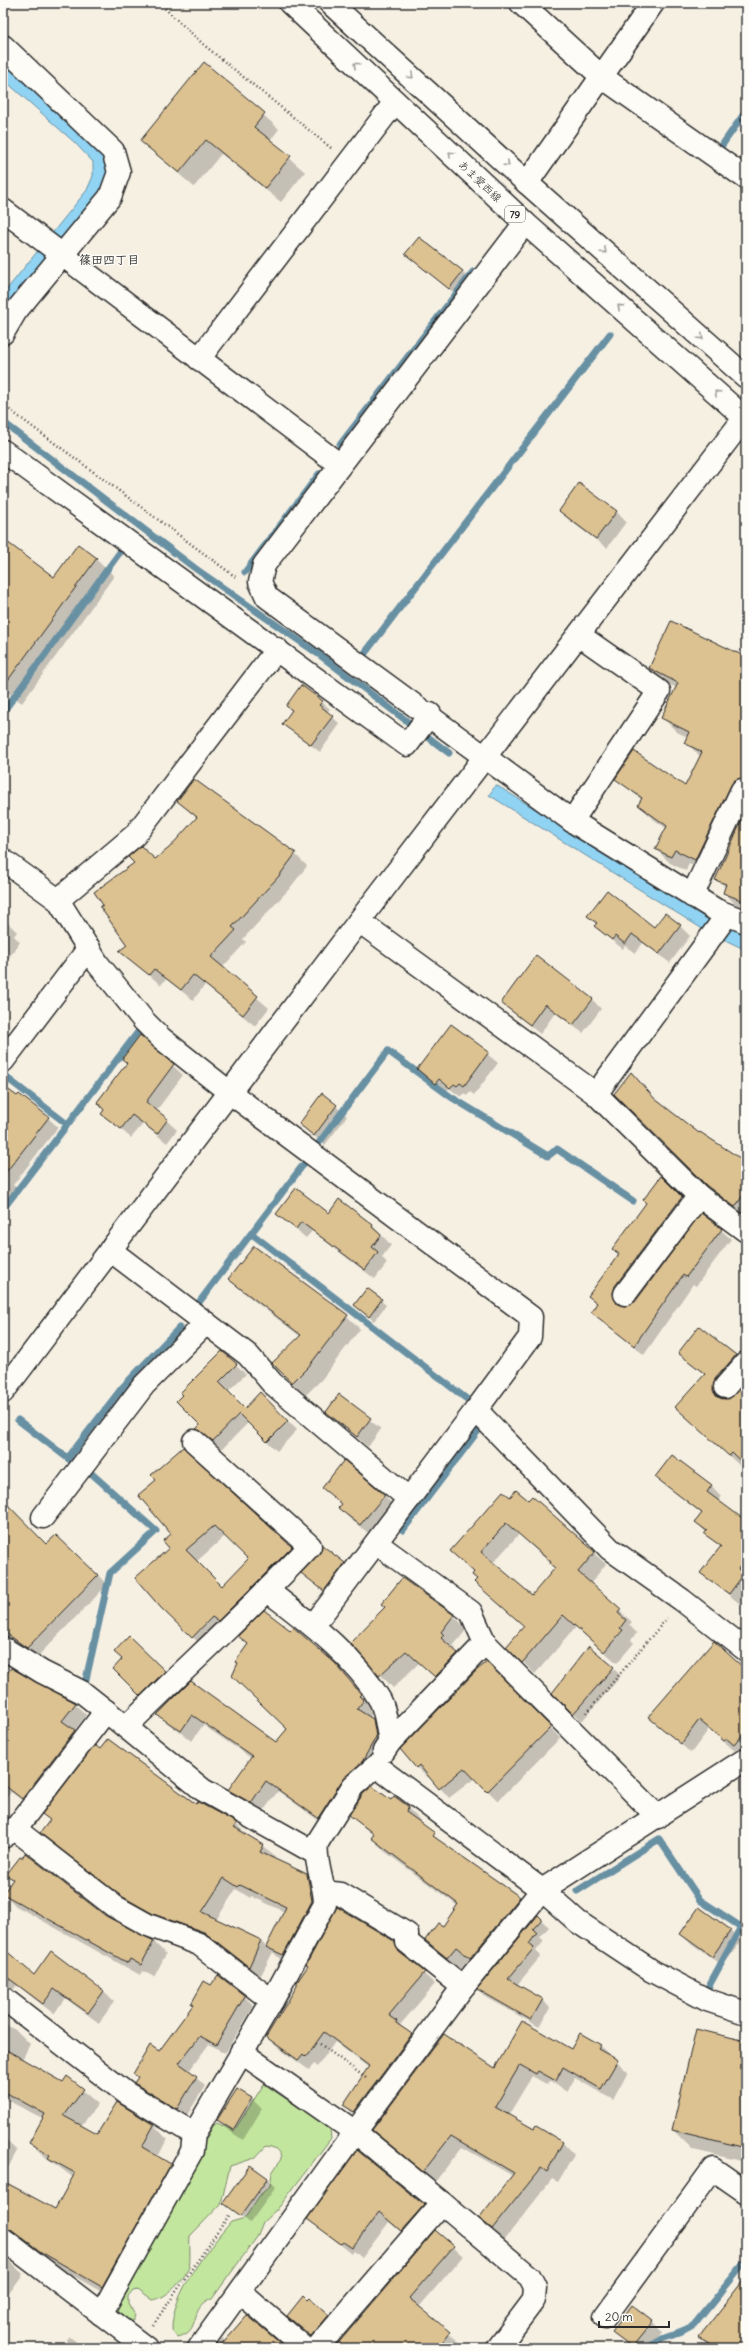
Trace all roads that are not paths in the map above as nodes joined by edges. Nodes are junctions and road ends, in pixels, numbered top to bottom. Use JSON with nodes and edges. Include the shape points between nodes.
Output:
{"nodes":[{"id":1,"x":290,"y":3,"type":"edge"},
{"id":2,"x":330,"y":3,"type":"edge"},
{"id":3,"x":521,"y":3,"type":"edge"},
{"id":4,"x":653,"y":3,"type":"edge"},
{"id":5,"x":3,"y":46,"type":"edge"},
{"id":6,"x":602,"y":77,"type":"junction"},
{"id":7,"x":395,"y":102,"type":"junction"},
{"id":8,"x":746,"y":178,"type":"edge"},
{"id":9,"x":527,"y":183,"type":"junction"},
{"id":10,"x":3,"y":210,"type":"edge"},
{"id":11,"x":525,"y":223,"type":"junction"},
{"id":12,"x":54,"y":249,"type":"junction"},
{"id":13,"x":3,"y":334,"type":"edge"},
{"id":14,"x":199,"y":359,"type":"junction"},
{"id":15,"x":746,"y":376,"type":"edge"},
{"id":16,"x":746,"y":417,"type":"edge"},
{"id":17,"x":3,"y":451,"type":"edge"},
{"id":18,"x":340,"y":465,"type":"junction"},
{"id":19,"x":579,"y":635,"type":"junction"},
{"id":20,"x":277,"y":649,"type":"junction"},
{"id":21,"x":423,"y":723,"type":"junction"},
{"id":22,"x":484,"y":758,"type":"junction"},
{"id":23,"x":746,"y":792,"type":"edge"},
{"id":24,"x":572,"y":821,"type":"junction"},
{"id":25,"x":3,"y":860,"type":"edge"},
{"id":26,"x":692,"y":896,"type":"junction"},
{"id":27,"x":58,"y":900,"type":"junction"},
{"id":28,"x":359,"y":921,"type":"junction"},
{"id":29,"x":728,"y":923,"type":"edge"},
{"id":30,"x":88,"y":948,"type":"junction"},
{"id":31,"x":3,"y":1061,"type":"edge"},
{"id":32,"x":229,"y":1092,"type":"junction"},
{"id":33,"x":596,"y":1094,"type":"junction"},
{"id":34,"x":699,"y":1196,"type":"junction"},
{"id":35,"x":746,"y":1229,"type":"edge"},
{"id":36,"x":110,"y":1250,"type":"junction"},
{"id":37,"x":625,"y":1294,"type":"dead end"},
{"id":38,"x":206,"y":1323,"type":"junction"},
{"id":39,"x":746,"y":1363,"type":"edge"},
{"id":40,"x":725,"y":1387,"type":"dead end"},
{"id":41,"x":3,"y":1392,"type":"edge"},
{"id":42,"x":476,"y":1410,"type":"junction"},
{"id":43,"x":194,"y":1441,"type":"dead end"},
{"id":44,"x":409,"y":1499,"type":"junction"},
{"id":45,"x":43,"y":1517,"type":"dead end"},
{"id":46,"x":376,"y":1543,"type":"junction"},
{"id":47,"x":268,"y":1592,"type":"junction"},
{"id":48,"x":313,"y":1626,"type":"junction"},
{"id":49,"x":485,"y":1643,"type":"junction"},
{"id":50,"x":3,"y":1648,"type":"edge"},
{"id":51,"x":746,"y":1650,"type":"edge"},
{"id":52,"x":106,"y":1712,"type":"junction"},
{"id":53,"x":126,"y":1727,"type":"junction"},
{"id":54,"x":390,"y":1742,"type":"junction"},
{"id":55,"x":746,"y":1759,"type":"edge"},
{"id":56,"x":376,"y":1766,"type":"junction"},
{"id":57,"x":658,"y":1817,"type":"junction"},
{"id":58,"x":9,"y":1833,"type":"edge"},
{"id":59,"x":315,"y":1853,"type":"junction"},
{"id":60,"x":542,"y":1890,"type":"junction"},
{"id":61,"x":325,"y":1892,"type":"junction"},
{"id":62,"x":463,"y":1987,"type":"junction"},
{"id":63,"x":3,"y":1998,"type":"edge"},
{"id":64,"x":272,"y":2001,"type":"junction"},
{"id":65,"x":746,"y":2013,"type":"edge"},
{"id":66,"x":241,"y":2052,"type":"junction"},
{"id":67,"x":355,"y":2132,"type":"junction"},
{"id":68,"x":194,"y":2134,"type":"junction"},
{"id":69,"x":746,"y":2192,"type":"edge"},
{"id":70,"x":442,"y":2203,"type":"junction"},
{"id":71,"x":3,"y":2239,"type":"edge"},
{"id":72,"x":240,"y":2292,"type":"junction"},
{"id":73,"x":101,"y":2314,"type":"junction"},
{"id":74,"x":604,"y":2318,"type":"dead end"},
{"id":75,"x":143,"y":2346,"type":"edge"},
{"id":76,"x":199,"y":2348,"type":"edge"},
{"id":77,"x":305,"y":2348,"type":"edge"},
{"id":78,"x":317,"y":2348,"type":"edge"},
{"id":79,"x":498,"y":2348,"type":"edge"}],
"edges":[{"from":7,"to":1,"type":"street","name":"あま愛西線","number":"79","one_way":true},
{"from":2,"to":9,"type":"street","one_way":true},
{"from":3,"to":6,"type":"street"},
{"from":4,"to":6,"type":"street"},
{"from":5,"to":12,"type":"street","via":[[113,151],[119,172],[110,197]]},
{"from":6,"to":8,"type":"street"},
{"from":6,"to":9,"type":"street"},
{"from":11,"to":7,"type":"street","name":"あま愛西線","number":"79","one_way":true},
{"from":7,"to":14,"type":"street"},
{"from":9,"to":15,"type":"street","one_way":true},
{"from":10,"to":12,"type":"street"},
{"from":16,"to":11,"type":"street","name":"あま愛西線","number":"79","one_way":true},
{"from":11,"to":18,"type":"street"},
{"from":12,"to":13,"type":"street"},
{"from":12,"to":14,"type":"street"},
{"from":14,"to":18,"type":"street"},
{"from":16,"to":19,"type":"street"},
{"from":17,"to":20,"type":"street"},
{"from":18,"to":21,"type":"street","via":[[264,565],[260,582],[267,596]]},
{"from":19,"to":22,"type":"street"},
{"from":19,"to":24,"type":"street","via":[[659,691]]},
{"from":20,"to":21,"type":"street","via":[[407,745]]},
{"from":20,"to":27,"type":"street","via":[[135,835]]},
{"from":21,"to":22,"type":"street"},
{"from":22,"to":24,"type":"street"},
{"from":22,"to":28,"type":"street"},
{"from":23,"to":26,"type":"street","via":[[742,790]]},
{"from":24,"to":26,"type":"street"},
{"from":25,"to":27,"type":"street"},
{"from":26,"to":29,"type":"street"},
{"from":27,"to":30,"type":"street"},
{"from":28,"to":32,"type":"street"},
{"from":28,"to":33,"type":"street"},
{"from":29,"to":33,"type":"street"},
{"from":30,"to":31,"type":"street"},
{"from":30,"to":32,"type":"street","via":[[98,964],[161,1038]]},
{"from":32,"to":36,"type":"street"},
{"from":32,"to":42,"type":"street","via":[[531,1317],[530,1337]]},
{"from":33,"to":34,"type":"street"},
{"from":34,"to":35,"type":"street"},
{"from":34,"to":37,"type":"street"},
{"from":36,"to":38,"type":"street"},
{"from":36,"to":41,"type":"street"},
{"from":38,"to":44,"type":"street","via":[[248,1355],[272,1383]]},
{"from":38,"to":45,"type":"street","via":[[144,1385]]},
{"from":39,"to":40,"type":"street"},
{"from":42,"to":44,"type":"street"},
{"from":42,"to":51,"type":"street","via":[[610,1550],[682,1600]]},
{"from":43,"to":47,"type":"street","via":[[310,1546]]},
{"from":44,"to":46,"type":"street"},
{"from":46,"to":48,"type":"street"},
{"from":46,"to":49,"type":"street","via":[[471,1612]]},
{"from":47,"to":48,"type":"street"},
{"from":47,"to":53,"type":"street","via":[[205,1648]]},
{"from":48,"to":54,"type":"street","via":[[356,1668],[381,1701]]},
{"from":49,"to":54,"type":"street"},
{"from":49,"to":57,"type":"street"},
{"from":50,"to":52,"type":"street","via":[[82,1692]]},
{"from":52,"to":53,"type":"street"},
{"from":52,"to":58,"type":"street"},
{"from":53,"to":59,"type":"street","via":[[203,1790]]},
{"from":54,"to":56,"type":"street"},
{"from":55,"to":57,"type":"street"},
{"from":56,"to":59,"type":"street","via":[[353,1786],[317,1842]]},
{"from":56,"to":60,"type":"street"},
{"from":57,"to":60,"type":"street"},
{"from":58,"to":64,"type":"street","via":[[114,1906],[148,1925],[199,1944]]},
{"from":59,"to":61,"type":"street"},
{"from":60,"to":62,"type":"street"},
{"from":60,"to":65,"type":"street","via":[[578,1922],[652,1970],[707,2000]]},
{"from":61,"to":62,"type":"street","via":[[340,1894],[407,1934],[407,1942]]},
{"from":61,"to":64,"type":"street","via":[[325,1904]]},
{"from":62,"to":67,"type":"street"},
{"from":63,"to":68,"type":"street","via":[[126,2093]]},
{"from":64,"to":66,"type":"street"},
{"from":66,"to":67,"type":"street"},
{"from":66,"to":68,"type":"street"},
{"from":67,"to":70,"type":"street"},
{"from":67,"to":72,"type":"street"},
{"from":68,"to":73,"type":"street","via":[[192,2151]]},
{"from":69,"to":74,"type":"street","via":[[713,2169]]},
{"from":70,"to":78,"type":"street"},
{"from":70,"to":79,"type":"street","via":[[530,2277],[535,2287],[534,2300]]},
{"from":71,"to":73,"type":"street"},
{"from":72,"to":76,"type":"street"},
{"from":72,"to":77,"type":"street"},
{"from":73,"to":75,"type":"street"}]}
